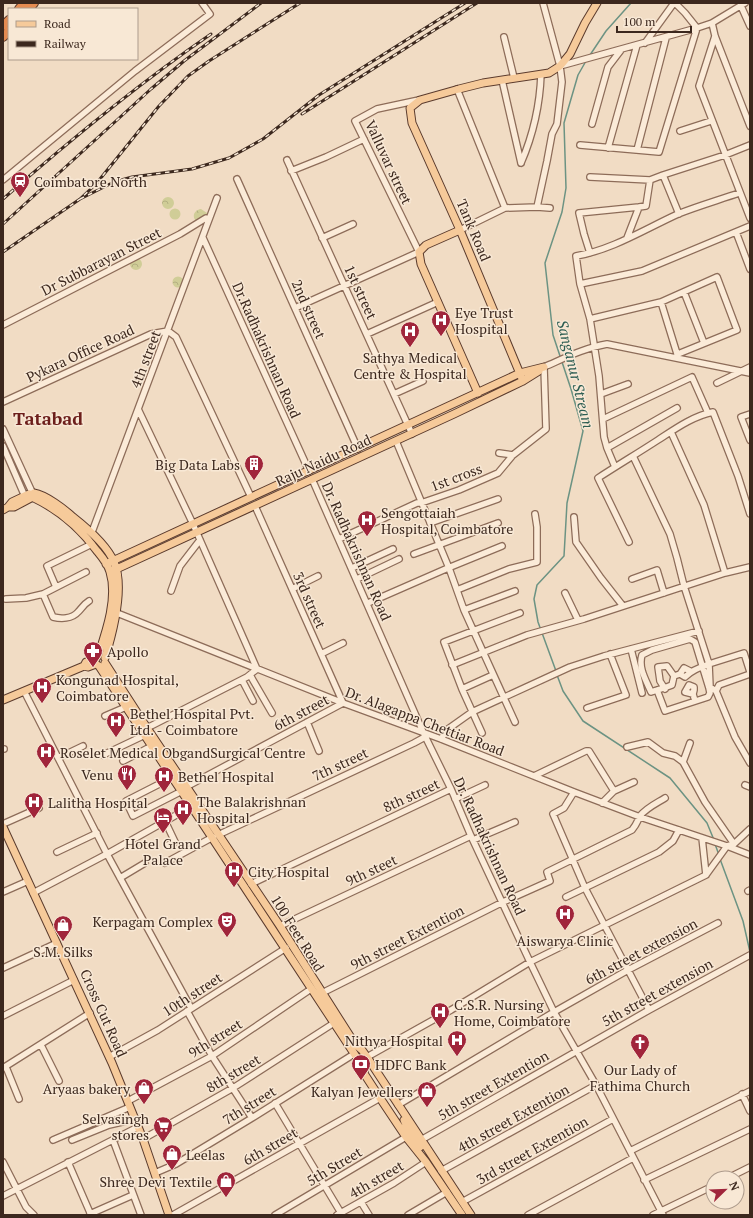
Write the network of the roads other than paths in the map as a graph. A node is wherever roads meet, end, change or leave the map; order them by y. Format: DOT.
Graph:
graph roads {
  1 [pos="202,3"];
  2 [pos="543,3"];
  3 [pos="597,3"];
  4 [pos="674,3"];
  5 [pos="743,4"];
  6 [pos="712,23"];
  7 [pos="750,26"];
  8 [pos="697,28"];
  9 [pos="715,36"];
  10 [pos="504,37"];
  11 [pos="666,38"];
  12 [pos="645,43"];
  13 [pos="638,45"];
  14 [pos="621,50"];
  15 [pos="560,66"];
  16 [pos="541,74"];
  17 [pos="514,78"];
  18 [pos="502,80"];
  19 [pos="457,89"];
  20 [pos="420,100"];
  21 [pos="711,121"];
  22 [pos="592,124"];
  23 [pos="750,126"];
  24 [pos="680,131"];
  25 [pos="364,139"];
  26 [pos="750,145"];
  27 [pos="580,146"];
  28 [pos="608,148"];
  29 [pos="637,150"];
  30 [pos="725,155"];
  31 [pos="287,160"];
  32 [pos="291,170"];
  33 [pos="663,174"];
  34 [pos="590,177"];
  35 [pos="236,179"];
  36 [pos="3,180"];
  37 [pos="650,180"];
  38 [pos="739,193"];
  39 [pos="217,198"];
  40 [pos="537,207"];
  41 [pos="639,207"];
  42 [pos="506,208"];
  43 [pos="550,208"];
  44 [pos="679,214"];
  45 [pos="750,218"];
  46 [pos="209,219"];
  47 [pos="353,224"];
  48 [pos="750,226"];
  49 [pos="460,230"];
  50 [pos="736,232"];
  51 [pos="203,238"];
  52 [pos="322,238"];
  53 [pos="627,238"];
  54 [pos="419,252"];
  55 [pos="590,253"];
  56 [pos="750,268"];
  57 [pos="580,284"];
  58 [pos="344,285"];
  59 [pos="684,292"];
  60 [pos="438,302"];
  61 [pos="661,302"];
  62 [pos="295,308"];
  63 [pos="590,319"];
  64 [pos="3,325"];
  65 [pos="168,331"];
  66 [pos="367,334"];
  67 [pos="704,343"];
  68 [pos="594,346"];
  69 [pos="678,356"];
  70 [pos="544,367"];
  71 [pos="750,367"];
  72 [pos="740,371"];
  73 [pos="520,373"];
  74 [pos="750,373"];
  75 [pos="423,381"];
  76 [pos="523,381"];
  77 [pos="718,383"];
  78 [pos="628,384"];
  79 [pos="478,393"];
  80 [pos="394,394"];
  81 [pos="601,394"];
  82 [pos="3,402"];
  83 [pos="677,408"];
  84 [pos="138,409"];
  85 [pos="708,413"];
  86 [pos="750,414"];
  87 [pos="604,419"];
  88 [pos="408,426"];
  89 [pos="3,429"];
  90 [pos="671,432"];
  91 [pos="412,434"];
  92 [pos="3,436"];
  93 [pos="750,440"];
  94 [pos="396,441"];
  95 [pos="3,446"];
  96 [pos="607,448"];
  97 [pos="358,449"];
  98 [pos="499,453"];
  99 [pos="513,455"];
  100 [pos="633,456"];
  101 [pos="18,465"];
  102 [pos="615,467"];
  103 [pos="309,471"];
  104 [pos="312,479"];
  105 [pos="30,496"];
  106 [pos="251,497"];
  107 [pos="498,499"];
  108 [pos="421,503"];
  109 [pos="255,506"];
  110 [pos="6,509"];
  111 [pos="535,514"];
  112 [pos="750,514"];
  113 [pos="574,517"];
  114 [pos="430,523"];
  115 [pos="498,523"];
  116 [pos="193,524"];
  117 [pos="92,532"];
  118 [pos="198,536"];
  119 [pos="339,539"];
  120 [pos="629,542"];
  121 [pos="92,544"];
  122 [pos="439,544"];
  123 [pos="502,546"];
  124 [pos="393,549"];
  125 [pos="414,554"];
  126 [pos="399,559"];
  127 [pos="114,560"];
  128 [pos="106,564"];
  129 [pos="750,567"];
  130 [pos="352,568"];
  131 [pos="448,568"];
  132 [pos="113,570"];
  133 [pos="86,572"];
  134 [pos="725,573"];
  135 [pos="318,576"];
  136 [pos="357,579"];
  137 [pos="632,579"];
  138 [pos="684,586"];
  139 [pos="56,587"];
  140 [pos="292,589"];
  141 [pos="457,590"];
  142 [pos="171,591"];
  143 [pos="515,591"];
  144 [pos="565,593"];
  145 [pos="664,593"];
  146 [pos="43,594"];
  147 [pos="6,599"];
  148 [pos="89,601"];
  149 [pos="368,603"];
  150 [pos="623,606"];
  151 [pos="464,610"];
  152 [pos="117,613"];
  153 [pos="520,613"];
  154 [pos="578,620"];
  155 [pos="474,631"];
  156 [pos="699,631"];
  157 [pos="343,644"];
  158 [pos="631,649"];
  159 [pos="483,652"];
  160 [pos="747,652"];
  161 [pos="321,654"];
  162 [pos="610,654"];
  163 [pos="100,661"];
  164 [pos="709,664"];
  165 [pos="452,665"];
  166 [pos="702,666"];
  167 [pos="257,669"];
  168 [pos="750,673"];
  169 [pos="250,675"];
  170 [pos="493,675"];
  171 [pos="674,676"];
  172 [pos="242,680"];
  173 [pos="462,689"];
  174 [pos="665,689"];
  175 [pos="24,690"];
  176 [pos="657,690"];
  177 [pos="716,692"];
  178 [pos="642,693"];
  179 [pos="693,694"];
  180 [pos="503,697"];
  181 [pos="3,700"];
  182 [pos="253,701"];
  183 [pos="696,701"];
  184 [pos="343,703"];
  185 [pos="126,707"];
  186 [pos="588,708"];
  187 [pos="472,712"];
  188 [pos="272,713"];
  189 [pos="105,716"];
  190 [pos="307,722"];
  191 [pos="515,722"];
  192 [pos="146,731"];
  193 [pos="482,733"];
  194 [pos="424,734"];
  195 [pos="441,739"];
  196 [pos="690,743"];
  197 [pos="83,746"];
  198 [pos="152,746"];
  199 [pos="627,747"];
  200 [pos="319,751"];
  201 [pos="103,755"];
  202 [pos="58,758"];
  203 [pos="123,761"];
  204 [pos="683,762"];
  205 [pos="750,763"];
  206 [pos="534,776"];
  207 [pos="173,777"];
  208 [pos="634,782"];
  209 [pos="485,785"];
  210 [pos="183,789"];
  211 [pos="451,789"];
  212 [pos="574,792"];
  213 [pos="614,792"];
  214 [pos="665,798"];
  215 [pos="455,799"];
  216 [pos="602,803"];
  217 [pos="194,804"];
  218 [pos="40,808"];
  219 [pos="640,817"];
  220 [pos="165,821"];
  221 [pos="515,822"];
  222 [pos="3,826"];
  223 [pos="750,829"];
  224 [pos="679,830"];
  225 [pos="97,834"];
  226 [pos="216,836"];
  227 [pos="472,838"];
  228 [pos="703,838"];
  229 [pos="734,844"];
  230 [pos="168,845"];
  231 [pos="726,847"];
  232 [pos="57,852"];
  233 [pos="107,854"];
  234 [pos="750,855"];
  235 [pos="574,860"];
  236 [pos="145,863"];
  237 [pos="165,863"];
  238 [pos="706,874"];
  239 [pos="120,878"];
  240 [pos="28,881"];
  241 [pos="251,884"];
  242 [pos="585,888"];
  243 [pos="3,892"];
  244 [pos="33,893"];
  245 [pos="566,897"];
  246 [pos="503,902"];
  247 [pos="718,923"];
  248 [pos="604,925"];
  249 [pos="280,926"];
  250 [pos="57,943"];
  251 [pos="286,948"];
  252 [pos="747,956"];
  253 [pos="530,962"];
  254 [pos="3,968"];
  255 [pos="628,970"];
  256 [pos="74,980"];
  257 [pos="312,989"];
  258 [pos="322,993"];
  259 [pos="189,1010"];
  260 [pos="649,1010"];
  261 [pos="554,1012"];
  262 [pos="90,1013"];
  263 [pos="3,1016"];
  264 [pos="334,1023"];
  265 [pos="41,1044"];
  266 [pos="577,1051"];
  267 [pos="354,1054"];
  268 [pos="212,1056"];
  269 [pos="109,1057"];
  270 [pos="364,1060"];
  271 [pos="5,1067"];
  272 [pos="59,1082"];
  273 [pos="596,1085"];
  274 [pos="233,1088"];
  275 [pos="750,1091"];
  276 [pos="742,1094"];
  277 [pos="380,1098"];
  278 [pos="19,1099"];
  279 [pos="275,1103"];
  280 [pos="129,1104"];
  281 [pos="398,1105"];
  282 [pos="750,1111"];
  283 [pos="252,1118"];
  284 [pos="135,1119"];
  285 [pos="613,1119"];
  286 [pos="138,1127"];
  287 [pos="750,1129"];
  288 [pos="408,1134"];
  289 [pos="143,1139"];
  290 [pos="53,1140"];
  291 [pos="72,1140"];
  292 [pos="113,1140"];
  293 [pos="421,1140"];
  294 [pos="299,1143"];
  295 [pos="630,1151"];
  296 [pos="633,1158"];
  297 [pos="3,1162"];
  298 [pos="68,1162"];
  299 [pos="426,1162"];
  300 [pos="441,1171"];
  301 [pos="155,1173"];
  302 [pos="644,1180"];
  303 [pos="324,1186"];
  304 [pos="17,1189"];
  305 [pos="705,1190"];
  306 [pos="447,1192"];
  307 [pos="133,1195"];
  308 [pos="3,1196"];
  309 [pos="362,1202"];
  310 [pos="462,1202"];
  311 [pos="662,1213"];
  312 [pos="339,1214"];
  313 [pos="34,1215"];
  314 [pos="90,1215"];
  315 [pos="141,1215"];
  316 [pos="169,1215"];
  317 [pos="173,1215"];
  318 [pos="275,1215"];
  319 [pos="369,1215"];
  320 [pos="408,1215"];
  321 [pos="462,1215"];
  322 [pos="466,1215"];
  323 [pos="471,1215"];
  324 [pos="528,1215"];
  325 [pos="653,1215"];
  1 -- 36 [label="street"];
  2 -- 15 [label="street"];
  3 -- 15 [label="main road"];
  4 -- 8 [label="street"];
  4 -- 12 [label="street"];
  5 -- 6 [label="street"];
  5 -- 7 [label="street"];
  6 -- 8 [label="street"];
  6 -- 9 [label="street"];
  8 -- 11 [label="street"];
  8 -- 29 [label="street"];
  9 -- 21 [label="street"];
  9 -- 23 [label="street"];
  10 -- 17 [label="street"];
  11 -- 12 [label="street"];
  11 -- 29 [label="street"];
  12 -- 13 [label="street"];
  13 -- 14 [label="street"];
  13 -- 28 [label="street"];
  14 -- 15 [label="street"];
  14 -- 22 [label="street"];
  15 -- 16 [label="main road"];
  15 -- 40 [label="street"];
  16 -- 17 [label="main road"];
  16 -- 18 [label="street"];
  17 -- 18 [label="main road"];
  18 -- 19 [label="main road"];
  19 -- 20 [label="main road"];
  19 -- 42 [label="street"];
  20 -- 25 [label="street, Valluvar street"];
  20 -- 49 [label="main road, Tank Road"];
  21 -- 24 [label="street"];
  21 -- 30 [label="street"];
  25 -- 32 [label="street"];
  25 -- 54 [label="street, Valluvar street"];
  26 -- 30 [label="street"];
  27 -- 28 [label="street"];
  28 -- 29 [label="street"];
  30 -- 33 [label="street"];
  30 -- 38 [label="street"];
  31 -- 32 [label="street, 1st street"];
  32 -- 52 [label="street, 1st street"];
  33 -- 37 [label="street"];
  33 -- 44 [label="street"];
  34 -- 37 [label="street"];
  35 -- 62 [label="street, 2nd street"];
  37 -- 41 [label="street"];
  38 -- 44 [label="street"];
  38 -- 45 [label="street"];
  39 -- 46 [label="street, 4th street"];
  40 -- 42 [label="street"];
  40 -- 43 [label="street"];
  41 -- 53 [label="street"];
  41 -- 55 [label="street"];
  42 -- 49 [label="street"];
  44 -- 53 [label="street"];
  46 -- 51 [label="street, 4th street"];
  46 -- 64 [label="street, Dr Subbarayan Street"];
  47 -- 52 [label="street"];
  48 -- 50 [label="street"];
  49 -- 54 [label="main road"];
  49 -- 73 [label="main road, Tank Road"];
  50 -- 56 [label="street"];
  50 -- 57 [label="street"];
  51 -- 65 [label="street, 4th street"];
  51 -- 103 [label="street, Dr.Radhakrishnan Road"];
  52 -- 58 [label="street, 1st street"];
  53 -- 55 [label="street"];
  54 -- 58 [label="street"];
  54 -- 60 [label="main road"];
  55 -- 57 [label="street"];
  57 -- 63 [label="street"];
  58 -- 62 [label="street"];
  58 -- 66 [label="street, 1st street"];
  59 -- 61 [label="street"];
  59 -- 67 [label="street"];
  59 -- 67 [label="street"];
  60 -- 66 [label="street"];
  60 -- 79 [label="main road"];
  61 -- 63 [label="street"];
  61 -- 69 [label="street"];
  62 -- 97 [label="street, 2nd street"];
  63 -- 68 [label="street"];
  65 -- 82 [label="street, Pykara Office Road"];
  65 -- 84 [label="street, 4th street"];
  65 -- 106 [label="street"];
  66 -- 80 [label="street, 1st street"];
  67 -- 69 [label="street"];
  68 -- 69 [label="street"];
  68 -- 70 [label="street"];
  68 -- 81 [label="street"];
  69 -- 72 [label="street"];
  70 -- 73 [label="main road, Raju Naidu Road"];
  70 -- 76 [label="main road, Raju Naidu Road"];
  70 -- 99 [label="street"];
  71 -- 72 [label="street"];
  72 -- 74 [label="street"];
  72 -- 77 [label="street"];
  73 -- 76 [label="main road, Tank Road"];
  73 -- 79 [label="main road, Raju Naidu Road"];
  75 -- 80 [label="street"];
  76 -- 91 [label="main road, Raju Naidu Road"];
  78 -- 81 [label="street"];
  79 -- 88 [label="main road, Raju Naidu Road"];
  80 -- 88 [label="street, 1st street"];
  81 -- 87 [label="street"];
  83 -- 96 [label="street"];
  84 -- 116 [label="street, 4th street"];
  84 -- 117 [label="street"];
  85 -- 87 [label="street"];
  85 -- 90 [label="street"];
  85 -- 112 [label="street"];
  86 -- 93 [label="street"];
  87 -- 96 [label="street"];
  88 -- 91 [label="street, 1st street"];
  88 -- 97 [label="main road, Raju Naidu Road"];
  89 -- 101 [label="street"];
  90 -- 100 [label="street"];
  90 -- 134 [label="street"];
  91 -- 94 [label="main road, Raju Naidu Road"];
  92 -- 101 [label="street"];
  94 -- 104 [label="main road, Raju Naidu Road"];
  94 -- 108 [label="street"];
  95 -- 105 [label="street"];
  96 -- 102 [label="street"];
  97 -- 103 [label="main road, Raju Naidu Road"];
  98 -- 99 [label="street"];
  99 -- 108 [label="street, 1st cross"];
  100 -- 102 [label="street"];
  100 -- 138 [label="street"];
  101 -- 105 [label="street"];
  102 -- 120 [label="street"];
  103 -- 106 [label="main road, Raju Naidu Road"];
  104 -- 109 [label="main road, Raju Naidu Road"];
  104 -- 119 [label="street, Dr. Radhakrishnan Road"];
  105 -- 110 [label="main road"];
  105 -- 117 [label="main road"];
  105 -- 121 [label="main road"];
  106 -- 116 [label="main road, Raju Naidu Road"];
  107 -- 114 [label="street"];
  108 -- 114 [label="street"];
  108 -- 119 [label="street, 1st cross"];
  109 -- 118 [label="main road, Raju Naidu Road"];
  109 -- 140 [label="street, 3rd street"];
  111 -- 141 [label="street"];
  113 -- 150 [label="street"];
  114 -- 122 [label="street"];
  115 -- 122 [label="street"];
  116 -- 118 [label="street, 4th street"];
  116 -- 127 [label="main road, Raju Naidu Road"];
  117 -- 127 [label="main road"];
  118 -- 132 [label="main road, Raju Naidu Road"];
  118 -- 142 [label="street"];
  118 -- 167 [label="street"];
  119 -- 130 [label="street, Dr. Radhakrishnan Road"];
  121 -- 128 [label="main road"];
  121 -- 139 [label="street"];
  122 -- 125 [label="street"];
  122 -- 131 [label="street"];
  123 -- 131 [label="street"];
  124 -- 130 [label="street"];
  126 -- 136 [label="street"];
  127 -- 128 [label="main road, Raju Naidu Road"];
  127 -- 132 [label="main road"];
  128 -- 132 [label="main road"];
  129 -- 134 [label="street"];
  130 -- 136 [label="street, Dr. Radhakrishnan Road"];
  131 -- 141 [label="street"];
  131 -- 149 [label="street"];
  132 -- 152 [label="main road"];
  132 -- 163 [label="main road"];
  133 -- 139 [label="street"];
  134 -- 138 [label="street"];
  135 -- 140 [label="street"];
  136 -- 149 [label="street, Dr. Radhakrishnan Road"];
  137 -- 145 [label="street"];
  138 -- 145 [label="street"];
  138 -- 156 [label="street"];
  139 -- 146 [label="street"];
  140 -- 161 [label="street, 3rd street"];
  141 -- 151 [label="street"];
  143 -- 151 [label="street"];
  144 -- 154 [label="street"];
  145 -- 150 [label="street"];
  146 -- 147 [label="street"];
  146 -- 148 [label="street"];
  149 -- 194 [label="street, Dr. Radhakrishnan Road"];
  150 -- 154 [label="street"];
  151 -- 155 [label="street"];
  152 -- 163 [label="main road"];
  152 -- 167 [label="street, Dr. Alagappa Chettiar Road"];
  153 -- 155 [label="street"];
  154 -- 159 [label="street"];
  155 -- 159 [label="street"];
  155 -- 165 [label="street"];
  156 -- 158 [label="street"];
  156 -- 164 [label="street"];
  157 -- 161 [label="street"];
  158 -- 162 [label="street"];
  158 -- 178 [label="street"];
  159 -- 165 [label="street"];
  159 -- 170 [label="street"];
  160 -- 164 [label="street"];
  160 -- 168 [label="street"];
  161 -- 184 [label="street, 3rd street"];
  162 -- 180 [label="street"];
  162 -- 186 [label="street"];
  163 -- 175 [label="main road"];
  163 -- 185 [label="main road, 100 Feet Road"];
  163 -- 192 [label="main road, 100 Feet Road"];
  164 -- 166 [label="street"];
  164 -- 177 [label="street"];
  165 -- 173 [label="street"];
  166 -- 171 [label="street"];
  166 -- 176 [label="street"];
  166 -- 183 [label="street"];
  167 -- 169 [label="street"];
  167 -- 184 [label="street, Dr. Alagappa Chettiar Road"];
  168 -- 177 [label="street"];
  169 -- 172 [label="street"];
  169 -- 188 [label="street"];
  170 -- 173 [label="street"];
  170 -- 180 [label="street"];
  171 -- 174 [label="street"];
  171 -- 174 [label="street"];
  172 -- 182 [label="street"];
  172 -- 192 [label="street"];
  173 -- 187 [label="street"];
  174 -- 176 [label="street"];
  175 -- 181 [label="main road"];
  175 -- 202 [label="street"];
  176 -- 183 [label="street"];
  177 -- 205 [label="street"];
  179 -- 183 [label="street"];
  180 -- 187 [label="street"];
  180 -- 191 [label="street"];
  184 -- 190 [label="street, 6th street"];
  184 -- 194 [label="street, Dr. Alagappa Chettiar Road"];
  185 -- 189 [label="street"];
  185 -- 192 [label="main road, 100 Feet Road"];
  187 -- 193 [label="street"];
  187 -- 195 [label="street"];
  190 -- 200 [label="street"];
  190 -- 210 [label="street, 6th street"];
  192 -- 198 [label="main road, 100 Feet Road"];
  192 -- 201 [label="street"];
  192 -- 210 [label="main road, 100 Feet Road"];
  194 -- 195 [label="street, Dr. Alagappa Chettiar Road"];
  194 -- 211 [label="street, Dr. Radhakrishnan Road"];
  194 -- 226 [label="street, 7th street"];
  195 -- 206 [label="street, Dr. Alagappa Chettiar Road"];
  196 -- 204 [label="street"];
  197 -- 202 [label="street"];
  198 -- 203 [label="street"];
  198 -- 207 [label="main road, 100 Feet Road"];
  199 -- 204 [label="street"];
  202 -- 225 [label="street"];
  204 -- 229 [label="street"];
  206 -- 212 [label="street, Dr. Alagappa Chettiar Road"];
  206 -- 213 [label="street"];
  207 -- 210 [label="main road, 100 Feet Road"];
  207 -- 210 [label="street, 6th street"];
  208 -- 213 [label="street"];
  209 -- 215 [label="street"];
  210 -- 217 [label="main road, 100 Feet Road"];
  211 -- 215 [label="street, Dr. Radhakrishnan Road"];
  211 -- 241 [label="street, 8th street"];
  212 -- 216 [label="street, Dr. Alagappa Chettiar Road"];
  212 -- 235 [label="street"];
  213 -- 216 [label="street"];
  214 -- 219 [label="street"];
  215 -- 227 [label="street, Dr. Radhakrishnan Road"];
  216 -- 219 [label="street, Dr. Alagappa Chettiar Road"];
  217 -- 220 [label="street"];
  217 -- 226 [label="main road, 100 Feet Road"];
  218 -- 222 [label="street"];
  219 -- 224 [label="street, Dr. Alagappa Chettiar Road"];
  219 -- 235 [label="street"];
  220 -- 230 [label="street"];
  220 -- 233 [label="street"];
  221 -- 227 [label="street, 9th steet"];
  222 -- 240 [label="main road, Cross Cut Road"];
  223 -- 229 [label="street"];
  224 -- 228 [label="street, Dr. Alagappa Chettiar Road"];
  224 -- 242 [label="street"];
  225 -- 232 [label="street"];
  225 -- 233 [label="street"];
  226 -- 237 [label="street, 7th street"];
  226 -- 241 [label="main road, 100 Feet Road"];
  226 -- 251 [label="main road, 100 Feet Road"];
  227 -- 246 [label="street, Dr. Radhakrishnan Road"];
  227 -- 249 [label="street, 9th steet"];
  228 -- 231 [label="street, Dr. Alagappa Chettiar Road"];
  228 -- 238 [label="street"];
  229 -- 231 [label="street"];
  231 -- 234 [label="street, Dr. Alagappa Chettiar Road"];
  231 -- 238 [label="street"];
  233 -- 239 [label="street"];
  233 -- 244 [label="street"];
  235 -- 242 [label="street"];
  235 -- 246 [label="street, 9th street Extention"];
  236 -- 239 [label="street"];
  238 -- 248 [label="street"];
  239 -- 259 [label="street"];
  240 -- 243 [label="street"];
  240 -- 244 [label="main road, Cross Cut Road"];
  241 -- 249 [label="main road, 100 Feet Road"];
  242 -- 245 [label="street"];
  242 -- 248 [label="street"];
  244 -- 250 [label="main road, Cross Cut Road"];
  246 -- 253 [label="street, Dr. Radhakrishnan Road"];
  246 -- 258 [label="street, 9th street Extention"];
  247 -- 255 [label="street, 6th street extension"];
  248 -- 253 [label="street"];
  248 -- 255 [label="street"];
  249 -- 258 [label="main road, 100 Feet Road"];
  250 -- 254 [label="street"];
  250 -- 256 [label="main road, Cross Cut Road"];
  251 -- 257 [label="main road, 100 Feet Road"];
  251 -- 259 [label="street, 10th street"];
  252 -- 260 [label="street, 5th street extension"];
  253 -- 261 [label="street, Dr. Radhakrishnan Road"];
  253 -- 270 [label="street"];
  255 -- 260 [label="street"];
  255 -- 261 [label="street, 6th street extension"];
  256 -- 262 [label="main road, Cross Cut Road"];
  256 -- 263 [label="street"];
  257 -- 264 [label="main road, 100 Feet Road"];
  257 -- 268 [label="street, 9th street"];
  258 -- 270 [label="main road, 100 Feet Road"];
  259 -- 268 [label="street"];
  259 -- 269 [label="street, 10th street"];
  260 -- 266 [label="street, 5th street extension"];
  261 -- 266 [label="street, Dr. Radhakrishnan Road"];
  261 -- 281 [label="street, 6th street extension"];
  262 -- 265 [label="street"];
  262 -- 269 [label="main road, Cross Cut Road"];
  264 -- 267 [label="main road, 100 Feet Road"];
  264 -- 274 [label="street, 8th street"];
  265 -- 271 [label="street"];
  265 -- 272 [label="street"];
  266 -- 273 [label="street, Dr. Radhakrishnan Road"];
  266 -- 293 [label="street, 5th street Extention"];
  267 -- 270 [label="main road, 100 Feet Road"];
  267 -- 279 [label="street, 7th street"];
  268 -- 274 [label="street"];
  268 -- 280 [label="street, 9th street"];
  269 -- 280 [label="main road, Cross Cut Road"];
  270 -- 277 [label="main road, 100 Feet Road"];
  270 -- 281 [label="main road, 100 Feet Road"];
  270 -- 288 [label="main road"];
  270 -- 288 [label="main road"];
  271 -- 278 [label="street"];
  273 -- 285 [label="street, Dr. Radhakrishnan Road"];
  273 -- 300 [label="street, 4th street Extention"];
  274 -- 283 [label="street"];
  274 -- 289 [label="street, 8th street"];
  275 -- 276 [label="street"];
  276 -- 282 [label="street"];
  276 -- 295 [label="street"];
  277 -- 288 [label="main road, 100 Feet Road"];
  277 -- 294 [label="street, 6th street"];
  279 -- 283 [label="street, 7th street"];
  279 -- 294 [label="street"];
  280 -- 284 [label="main road, Cross Cut Road"];
  280 -- 290 [label="street, 9th street"];
  281 -- 293 [label="main road, 100 Feet Road"];
  283 -- 301 [label="street, 7th street"];
  284 -- 286 [label="main road, Cross Cut Road"];
  284 -- 291 [label="street"];
  285 -- 295 [label="street, Dr. Radhakrishnan Road"];
  285 -- 310 [label="street, 3rd street Extention"];
  286 -- 289 [label="main road, Cross Cut Road"];
  286 -- 292 [label="street"];
  287 -- 302 [label="street"];
  288 -- 299 [label="main road, 100 Feet Road"];
  288 -- 303 [label="street, 5th Street"];
  288 -- 322 [label="main road"];
  289 -- 301 [label="main road, Cross Cut Road"];
  292 -- 298 [label="street"];
  292 -- 307 [label="street"];
  293 -- 300 [label="main road, 100 Feet Road"];
  294 -- 303 [label="street"];
  294 -- 317 [label="street, 6th street"];
  295 -- 296 [label="street, Dr. Radhakrishnan Road"];
  296 -- 302 [label="street, Dr. Radhakrishnan Road"];
  296 -- 324 [label="street"];
  297 -- 304 [label="street"];
  298 -- 304 [label="street"];
  298 -- 314 [label="street"];
  299 -- 306 [label="main road, 100 Feet Road"];
  299 -- 309 [label="street, 4th street"];
  300 -- 310 [label="main road, 100 Feet Road"];
  301 -- 316 [label="main road, Cross Cut Road"];
  302 -- 311 [label="street, Dr. Radhakrishnan Road"];
  303 -- 312 [label="street"];
  303 -- 318 [label="street, 5th Street"];
  304 -- 308 [label="street"];
  304 -- 313 [label="street"];
  305 -- 311 [label="street"];
  306 -- 320 [label="street"];
  306 -- 321 [label="main road, 100 Feet Road"];
  307 -- 314 [label="street"];
  307 -- 315 [label="street"];
  309 -- 312 [label="street, 4th street"];
  309 -- 319 [label="street"];
  310 -- 323 [label="main road, 100 Feet Road"];
  311 -- 325 [label="street"];
}
